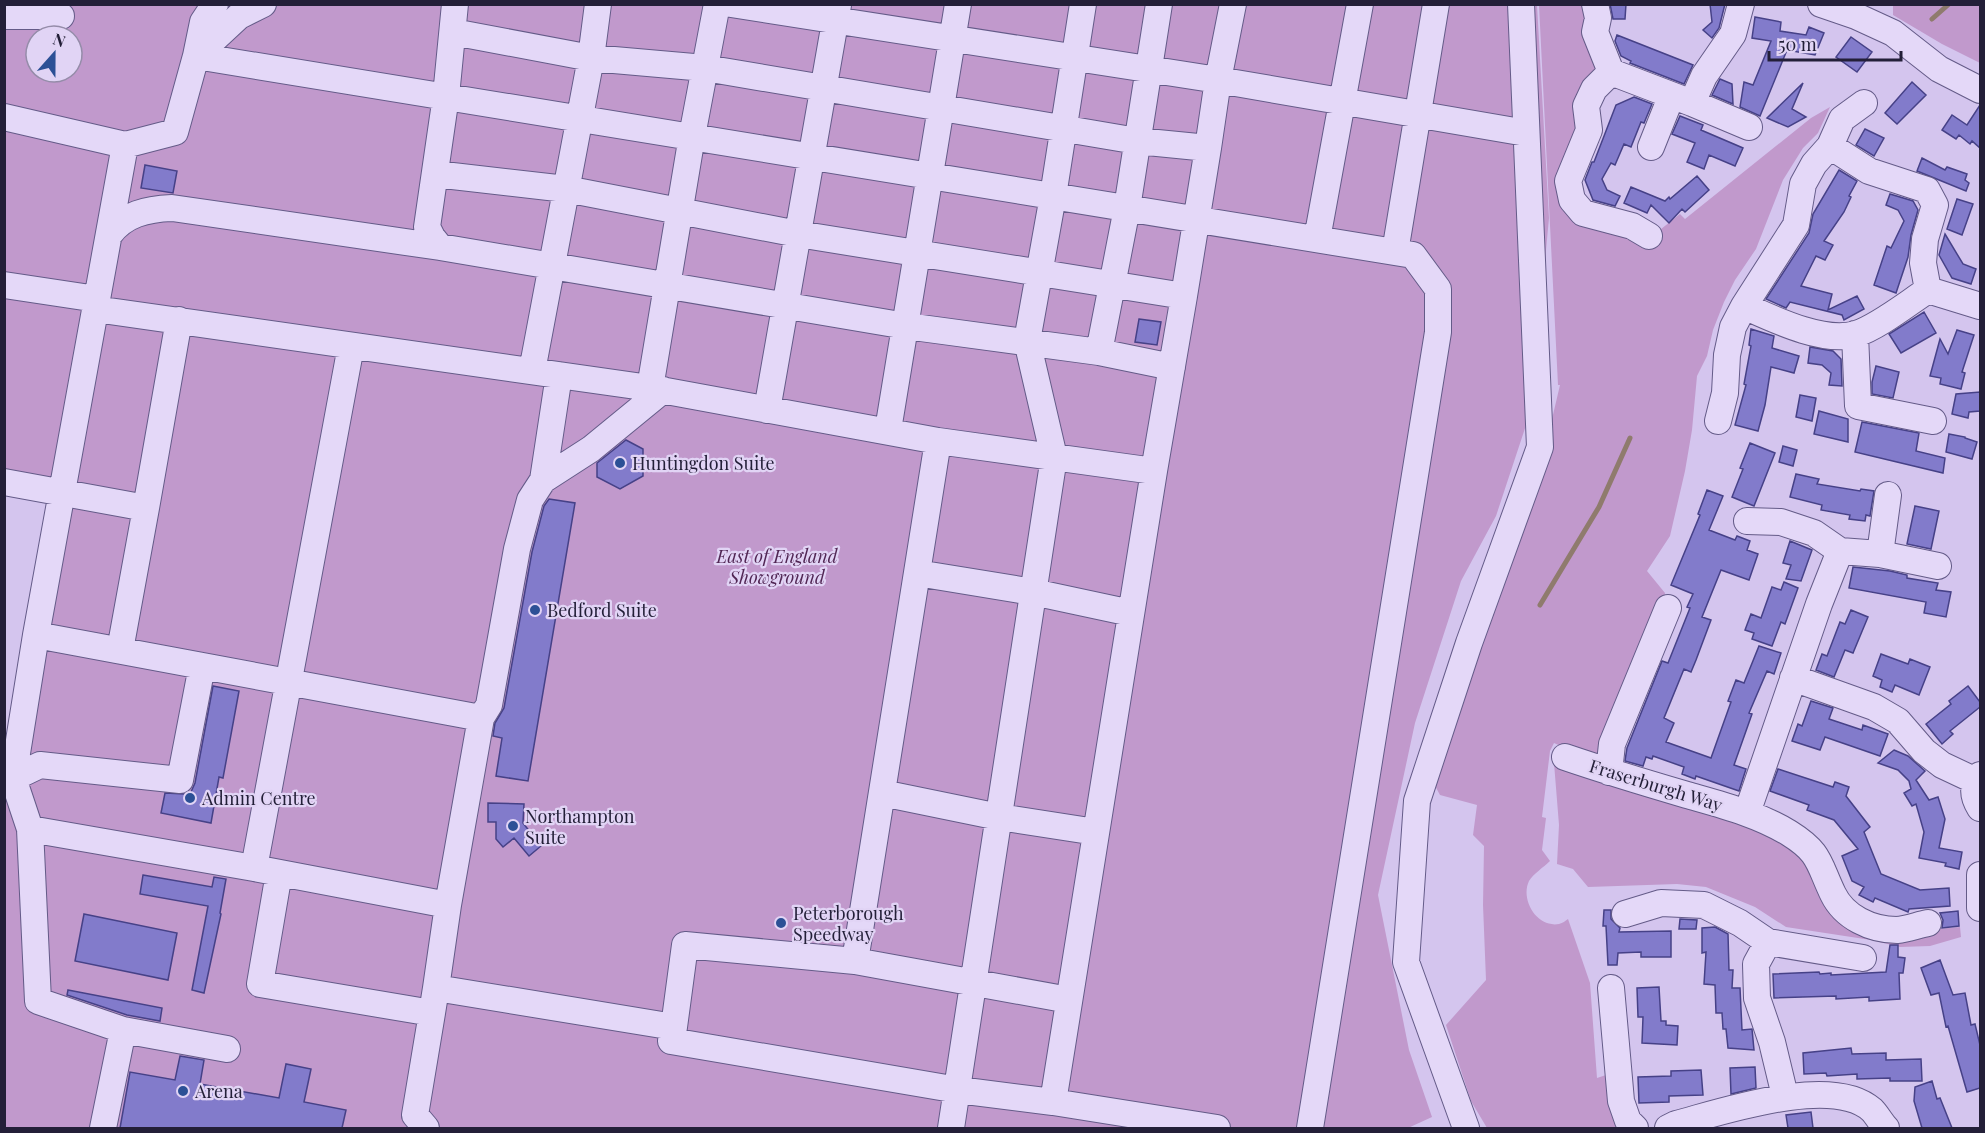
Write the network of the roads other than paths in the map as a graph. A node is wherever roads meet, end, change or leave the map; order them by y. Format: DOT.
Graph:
graph roads {
  1 [pos="215,4"];
  2 [pos="263,4"];
  3 [pos="455,4"];
  4 [pos="598,4"];
  5 [pos="717,4"];
  6 [pos="731,4"];
  7 [pos="958,4"];
  8 [pos="1083,4"];
  9 [pos="1160,4"];
  10 [pos="1233,4"];
  11 [pos="1360,4"];
  12 [pos="1436,4"];
  13 [pos="1521,4"];
  14 [pos="1595,4"];
  15 [pos="1741,4"];
  16 [pos="1821,4"];
  17 [pos="837,13"];
  18 [pos="4,16"];
  19 [pos="61,16"];
  20 [pos="453,32"];
  21 [pos="953,39"];
  22 [pos="196,56"];
  23 [pos="591,58"];
  24 [pos="1075,58"];
  25 [pos="705,68"];
  26 [pos="1148,69"];
  27 [pos="1611,72"];
  28 [pos="1218,80"];
  29 [pos="824,89"];
  30 [pos="1980,90"];
  31 [pos="446,96"];
  32 [pos="1342,102"];
  33 [pos="1864,103"];
  34 [pos="1693,104"];
  35 [pos="942,109"];
  36 [pos="1417,114"];
  37 [pos="4,117"];
  38 [pos="579,118"];
  39 [pos="1749,128"];
  40 [pos="1064,129"];
  41 [pos="1526,133"];
  42 [pos="692,136"];
  43 [pos="1137,141"];
  44 [pos="125,145"];
  45 [pos="1651,147"];
  46 [pos="1208,148"];
  47 [pos="1822,155"];
  48 [pos="812,156"];
  49 [pos="435,174"];
  50 [pos="931,176"];
  51 [pos="566,189"];
  52 [pos="1053,196"];
  53 [pos="1127,208"];
  54 [pos="680,210"];
  55 [pos="1197,219"];
  56 [pos="798,234"];
  57 [pos="109,235"];
  58 [pos="1649,236"];
  59 [pos="425,239"];
  60 [pos="1317,239"];
  61 [pos="1395,252"];
  62 [pos="918,254"];
  63 [pos="552,266"];
  64 [pos="1040,273"];
  65 [pos="1112,284"];
  66 [pos="4,285"];
  67 [pos="667,285"];
  68 [pos="1928,290"];
  69 [pos="1184,296"];
  70 [pos="96,304"];
  71 [pos="785,305"];
  72 [pos="1980,306"];
  73 [pos="1738,317"];
  74 [pos="180,320"];
  75 [pos="906,326"];
  76 [pos="1855,334"];
  77 [pos="1027,341"];
  78 [pos="351,346"];
  79 [pos="1099,352"];
  80 [pos="1172,367"];
  81 [pos="532,371"];
  82 [pos="559,375"];
  83 [pos="656,389"];
  84 [pos="767,410"];
  85 [pos="1718,421"];
  86 [pos="1933,421"];
  87 [pos="888,430"];
  88 [pos="938,441"];
  89 [pos="1054,457"];
  90 [pos="1154,471"];
  91 [pos="543,480"];
  92 [pos="4,482"];
  93 [pos="62,492"];
  94 [pos="1888,495"];
  95 [pos="146,508"];
  96 [pos="1747,521"];
  97 [pos="1840,551"];
  98 [pos="1880,554"];
  99 [pos="1938,566"];
  100 [pos="916,573"];
  101 [pos="1033,592"];
  102 [pos="1668,608"];
  103 [pos="1131,613"];
  104 [pos="36,635"];
  105 [pos="120,650"];
  106 [pos="202,666"];
  107 [pos="1793,678"];
  108 [pos="289,681"];
  109 [pos="481,718"];
  110 [pos="1565,757"];
  111 [pos="1609,772"];
  112 [pos="9,777"];
  113 [pos="1978,778"];
  114 [pos="882,793"];
  115 [pos="1980,808"];
  116 [pos="1747,813"];
  117 [pos="999,817"];
  118 [pos="30,830"];
  119 [pos="1096,832"];
  120 [pos="254,868"];
  121 [pos="279,873"];
  122 [pos="1980,874"];
  123 [pos="448,905"];
  124 [pos="1980,908"];
  125 [pos="1625,914"];
  126 [pos="1928,923"];
  127 [pos="1768,942"];
  128 [pos="1863,958"];
  129 [pos="855,961"];
  130 [pos="974,983"];
  131 [pos="1611,988"];
  132 [pos="1069,1000"];
  133 [pos="434,1001"];
  134 [pos="674,1026"];
  135 [pos="123,1030"];
  136 [pos="227,1049"];
  137 [pos="958,1089"];
  138 [pos="1785,1096"];
  139 [pos="1053,1102"];
  140 [pos="103,1128"];
  141 [pos="426,1128"];
  142 [pos="951,1128"];
  143 [pos="1217,1128"];
  144 [pos="1310,1128"];
  145 [pos="1466,1128"];
  146 [pos="1635,1128"];
  147 [pos="1668,1128"];
  148 [pos="1886,1128"];
  1 -- 22 [label="street"];
  2 -- 22 [label="street"];
  3 -- 20 [label="street"];
  4 -- 23 [label="street"];
  5 -- 25 [label="street"];
  6 -- 17 [label="street"];
  7 -- 21 [label="street"];
  8 -- 24 [label="street"];
  9 -- 26 [label="street"];
  10 -- 28 [label="street"];
  11 -- 32 [label="street"];
  12 -- 36 [label="street"];
  13 -- 41 [label="street"];
  14 -- 27 [label="street"];
  15 -- 34 [label="street"];
  16 -- 30 [label="street"];
  17 -- 21 [label="street"];
  17 -- 29 [label="street"];
  18 -- 19 [label="street"];
  20 -- 23 [label="street"];
  20 -- 31 [label="street"];
  21 -- 24 [label="street"];
  21 -- 35 [label="street"];
  22 -- 31 [label="street"];
  22 -- 44 [label="street"];
  23 -- 25 [label="street"];
  23 -- 38 [label="street"];
  24 -- 26 [label="street"];
  24 -- 40 [label="street"];
  25 -- 29 [label="street"];
  25 -- 42 [label="street"];
  26 -- 28 [label="street"];
  26 -- 43 [label="street"];
  27 -- 34 [label="street"];
  27 -- 58 [label="street"];
  28 -- 32 [label="street"];
  28 -- 46 [label="street"];
  29 -- 35 [label="street"];
  29 -- 48 [label="street"];
  31 -- 38 [label="street"];
  31 -- 49 [label="street"];
  32 -- 36 [label="street"];
  32 -- 60 [label="street"];
  33 -- 47 [label="street"];
  34 -- 39 [label="street"];
  34 -- 45 [label="street"];
  35 -- 40 [label="street"];
  35 -- 50 [label="street"];
  36 -- 41 [label="street"];
  36 -- 61 [label="street"];
  37 -- 44 [label="street"];
  38 -- 42 [label="street"];
  38 -- 51 [label="street"];
  40 -- 43 [label="street"];
  40 -- 52 [label="street"];
  41 -- 145 [label="street"];
  42 -- 48 [label="street"];
  42 -- 54 [label="street"];
  43 -- 46 [label="street"];
  43 -- 53 [label="street"];
  44 -- 57 [label="street"];
  46 -- 55 [label="street"];
  47 -- 68 [label="street"];
  47 -- 73 [label="street"];
  48 -- 50 [label="street"];
  48 -- 56 [label="street"];
  49 -- 51 [label="street"];
  49 -- 59 [label="street"];
  50 -- 52 [label="street"];
  50 -- 62 [label="street"];
  51 -- 54 [label="street"];
  51 -- 63 [label="street"];
  52 -- 53 [label="street"];
  52 -- 64 [label="street"];
  53 -- 55 [label="street"];
  53 -- 65 [label="street"];
  54 -- 56 [label="street"];
  54 -- 67 [label="street"];
  55 -- 60 [label="street"];
  55 -- 69 [label="street"];
  56 -- 62 [label="street"];
  56 -- 71 [label="street"];
  57 -- 59 [label="street"];
  57 -- 70 [label="street"];
  59 -- 63 [label="street"];
  60 -- 61 [label="street"];
  61 -- 144 [label="street"];
  62 -- 64 [label="street"];
  62 -- 75 [label="street"];
  63 -- 67 [label="street"];
  63 -- 81 [label="street"];
  64 -- 65 [label="street"];
  64 -- 77 [label="street"];
  65 -- 69 [label="street"];
  65 -- 79 [label="street"];
  66 -- 70 [label="street"];
  67 -- 71 [label="street"];
  67 -- 83 [label="street"];
  68 -- 72 [label="street"];
  68 -- 76 [label="street"];
  69 -- 80 [label="street"];
  70 -- 74 [label="street"];
  70 -- 93 [label="street"];
  71 -- 75 [label="street"];
  71 -- 84 [label="street"];
  73 -- 76 [label="street"];
  73 -- 85 [label="street"];
  74 -- 78 [label="street"];
  74 -- 95 [label="street"];
  75 -- 77 [label="street"];
  75 -- 87 [label="street"];
  76 -- 86 [label="street"];
  77 -- 79 [label="street"];
  77 -- 89 [label="street"];
  78 -- 81 [label="street"];
  78 -- 108 [label="street"];
  79 -- 80 [label="street"];
  80 -- 90 [label="street"];
  81 -- 82 [label="street"];
  82 -- 83 [label="street"];
  82 -- 91 [label="street"];
  83 -- 84 [label="street"];
  83 -- 91 [label="street"];
  84 -- 87 [label="street"];
  87 -- 88 [label="street"];
  88 -- 89 [label="street"];
  88 -- 100 [label="street"];
  89 -- 90 [label="street"];
  89 -- 101 [label="street"];
  90 -- 103 [label="street"];
  91 -- 109 [label="street"];
  92 -- 93 [label="street"];
  93 -- 95 [label="street"];
  93 -- 104 [label="street"];
  94 -- 98 [label="street"];
  95 -- 105 [label="street"];
  96 -- 97 [label="street"];
  97 -- 98 [label="street"];
  97 -- 107 [label="street, Fraserburgh Way"];
  98 -- 99 [label="street"];
  100 -- 101 [label="street"];
  100 -- 114 [label="street"];
  101 -- 103 [label="street"];
  101 -- 117 [label="street"];
  102 -- 111 [label="street"];
  103 -- 119 [label="street"];
  104 -- 105 [label="street"];
  104 -- 112 [label="street"];
  105 -- 106 [label="street"];
  106 -- 108 [label="street"];
  106 -- 112 [label="street"];
  107 -- 113 [label="street"];
  107 -- 116 [label="street, Fraserburgh Way"];
  108 -- 109 [label="street"];
  108 -- 120 [label="street"];
  109 -- 123 [label="street"];
  110 -- 111 [label="street, Fraserburgh Way"];
  111 -- 116 [label="street, Fraserburgh Way"];
  112 -- 118 [label="street"];
  113 -- 115 [label="street"];
  114 -- 117 [label="street"];
  114 -- 129 [label="street"];
  116 -- 126 [label="street, Fraserburgh Way"];
  117 -- 119 [label="street"];
  117 -- 130 [label="street"];
  118 -- 120 [label="street"];
  118 -- 135 [label="street"];
  119 -- 132 [label="street"];
  120 -- 121 [label="street"];
  121 -- 123 [label="street"];
  121 -- 133 [label="street"];
  122 -- 124 [label="street"];
  123 -- 133 [label="street"];
  125 -- 127 [label="street"];
  127 -- 128 [label="street"];
  127 -- 138 [label="street"];
  129 -- 130 [label="street"];
  129 -- 134 [label="street"];
  130 -- 132 [label="street"];
  130 -- 137 [label="street"];
  131 -- 146 [label="street"];
  132 -- 139 [label="street"];
  133 -- 134 [label="street"];
  133 -- 141 [label="street"];
  134 -- 137 [label="street"];
  135 -- 136 [label="street"];
  135 -- 140 [label="street"];
  137 -- 139 [label="street"];
  137 -- 142 [label="street"];
  138 -- 147 [label="street"];
  138 -- 148 [label="street"];
  139 -- 143 [label="street"];
}
